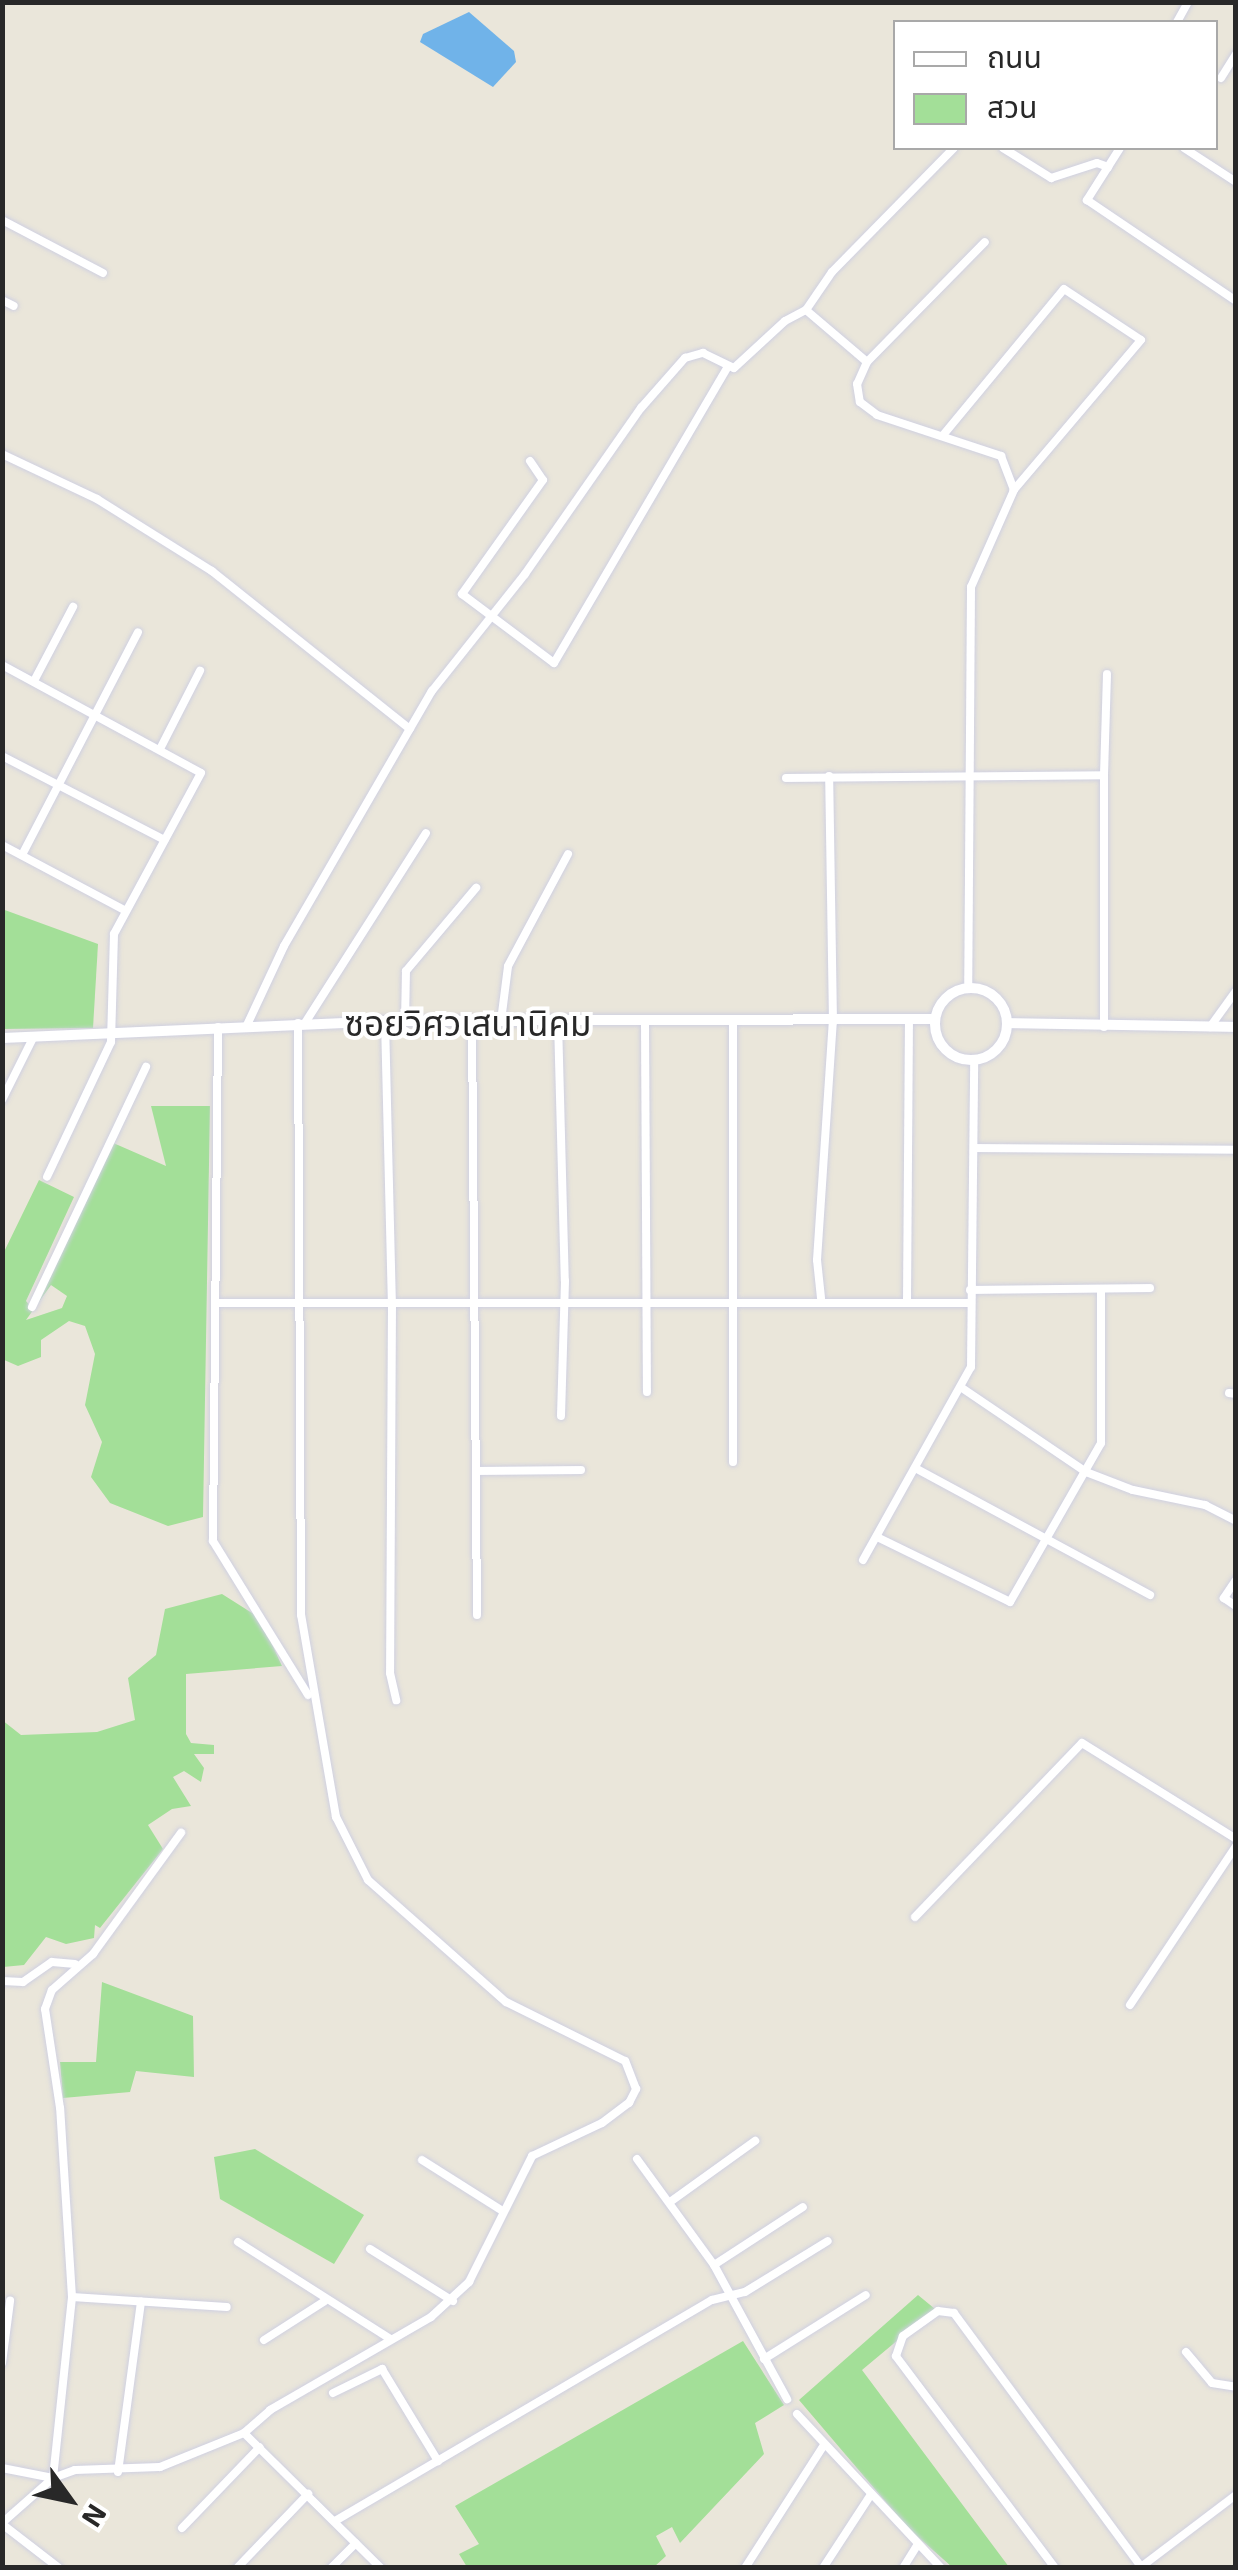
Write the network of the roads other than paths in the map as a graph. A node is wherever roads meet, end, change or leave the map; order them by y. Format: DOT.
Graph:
graph roads {
  1 [pos="1236,54"];
  2 [pos="1221,78"];
  3 [pos="952,150"];
  4 [pos="1006,150"];
  5 [pos="1119,150"];
  6 [pos="1187,150"];
  7 [pos="1108,167"];
  8 [pos="1236,182"];
  9 [pos="2,220"];
  10 [pos="985,242"];
  11 [pos="103,273"];
  12 [pos="2,300"];
  13 [pos="1236,301"];
  14 [pos="14,306"];
  15 [pos="806,310"];
  16 [pos="868,362"];
  17 [pos="727,368"];
  18 [pos="944,434"];
  19 [pos="2,454"];
  20 [pos="530,461"];
  21 [pos="1014,490"];
  22 [pos="73,607"];
  23 [pos="488,618"];
  24 [pos="138,632"];
  25 [pos="2,665"];
  26 [pos="200,672"];
  27 [pos="1107,674"];
  28 [pos="34,681"];
  29 [pos="95,714"];
  30 [pos="410,729"];
  31 [pos="160,749"];
  32 [pos="2,756"];
  33 [pos="970,775"];
  34 [pos="829,776"];
  35 [pos="1104,776"];
  36 [pos="786,778"];
  37 [pos="54,784"];
  38 [pos="426,833"];
  39 [pos="165,840"];
  40 [pos="2,845"];
  41 [pos="568,854"];
  42 [pos="22,855"];
  43 [pos="476,888"];
  44 [pos="126,911"];
  45 [pos="968,988"];
  46 [pos="1236,991"];
  47 [pos="934,1019"];
  48 [pos="472,1020"];
  49 [pos="909,1020"];
  50 [pos="385,1021"];
  51 [pos="500,1021"];
  52 [pos="558,1021"];
  53 [pos="405,1022"];
  54 [pos="645,1022"];
  55 [pos="833,1022"];
  56 [pos="302,1023"];
  57 [pos="733,1023"];
  58 [pos="1007,1023"];
  59 [pos="247,1024"];
  60 [pos="218,1027"];
  61 [pos="1104,1027"];
  62 [pos="1236,1027"];
  63 [pos="1210,1028"];
  64 [pos="110,1034"];
  65 [pos="2,1038"];
  66 [pos="33,1038"];
  67 [pos="974,1060"];
  68 [pos="146,1067"];
  69 [pos="2,1100"];
  70 [pos="974,1148"];
  71 [pos="1236,1150"];
  72 [pos="47,1176"];
  73 [pos="1150,1288"];
  74 [pos="970,1290"];
  75 [pos="1101,1290"];
  76 [pos="821,1298"];
  77 [pos="733,1299"];
  78 [pos="648,1300"];
  79 [pos="564,1301"];
  80 [pos="392,1302"];
  81 [pos="476,1302"];
  82 [pos="907,1302"];
  83 [pos="218,1303"];
  84 [pos="297,1303"];
  85 [pos="969,1303"];
  86 [pos="32,1308"];
  87 [pos="962,1388"];
  88 [pos="647,1392"];
  89 [pos="561,1416"];
  90 [pos="733,1462"];
  91 [pos="917,1469"];
  92 [pos="581,1470"];
  93 [pos="478,1471"];
  94 [pos="1086,1472"];
  95 [pos="1236,1521"];
  96 [pos="877,1537"];
  97 [pos="1048,1537"];
  98 [pos="862,1560"];
  99 [pos="1236,1580"];
  100 [pos="1150,1596"];
  101 [pos="1236,1606"];
  102 [pos="477,1614"];
  103 [pos="396,1700"];
  104 [pos="312,1702"];
  105 [pos="181,1833"];
  106 [pos="1236,1842"];
  107 [pos="915,1917"];
  108 [pos="75,1964"];
  109 [pos="2,1982"];
  110 [pos="1130,2005"];
  111 [pos="755,2141"];
  112 [pos="422,2160"];
  113 [pos="638,2160"];
  114 [pos="670,2202"];
  115 [pos="803,2208"];
  116 [pos="502,2210"];
  117 [pos="828,2240"];
  118 [pos="238,2242"];
  119 [pos="370,2250"];
  120 [pos="714,2265"];
  121 [pos="866,2296"];
  122 [pos="72,2297"];
  123 [pos="731,2298"];
  124 [pos="326,2301"];
  125 [pos="453,2301"];
  126 [pos="10,2302"];
  127 [pos="141,2302"];
  128 [pos="228,2307"];
  129 [pos="390,2339"];
  130 [pos="264,2340"];
  131 [pos="1186,2352"];
  132 [pos="764,2359"];
  133 [pos="2,2363"];
  134 [pos="1236,2386"];
  135 [pos="333,2393"];
  136 [pos="787,2399"];
  137 [pos="797,2414"];
  138 [pos="244,2433"];
  139 [pos="824,2444"];
  140 [pos="260,2446"];
  141 [pos="438,2461"];
  142 [pos="2,2468"];
  143 [pos="118,2472"];
  144 [pos="53,2478"];
  145 [pos="308,2494"];
  146 [pos="1236,2495"];
  147 [pos="870,2496"];
  148 [pos="335,2521"];
  149 [pos="2,2524"];
  150 [pos="182,2528"];
  151 [pos="356,2542"];
  152 [pos="917,2546"];
  153 [pos="1141,2567"];
  154 [pos="59,2568"];
  155 [pos="237,2568"];
  156 [pos="331,2568"];
  157 [pos="381,2568"];
  158 [pos="745,2568"];
  159 [pos="824,2568"];
  160 [pos="904,2568"];
  161 [pos="942,2568"];
  162 [pos="1054,2568"];
  1 -- 2 [label="street"];
  3 -- 15 [label="street"];
  4 -- 7 [label="street"];
  5 -- 7 [label="street"];
  6 -- 8 [label="street"];
  7 -- 13 [label="street"];
  9 -- 11 [label="street"];
  10 -- 16 [label="street"];
  12 -- 14 [label="street"];
  15 -- 16 [label="street"];
  15 -- 17 [label="street"];
  16 -- 18 [label="street"];
  17 -- 23 [label="street"];
  17 -- 23 [label="street"];
  18 -- 21 [label="street"];
  18 -- 21 [label="street"];
  19 -- 30 [label="street"];
  20 -- 23 [label="street"];
  21 -- 33 [label="street"];
  22 -- 28 [label="street"];
  23 -- 30 [label="street"];
  24 -- 29 [label="street"];
  25 -- 28 [label="street"];
  26 -- 31 [label="street"];
  27 -- 35 [label="street"];
  28 -- 29 [label="street"];
  29 -- 31 [label="street"];
  29 -- 37 [label="street"];
  30 -- 59 [label="street"];
  31 -- 39 [label="street"];
  32 -- 37 [label="street"];
  33 -- 34 [label="street"];
  33 -- 35 [label="street"];
  33 -- 45 [label="street"];
  34 -- 36 [label="street"];
  34 -- 55 [label="street"];
  35 -- 61 [label="street"];
  37 -- 39 [label="street"];
  37 -- 42 [label="street"];
  38 -- 56 [label="street"];
  39 -- 44 [label="street"];
  40 -- 42 [label="street"];
  41 -- 51 [label="street"];
  42 -- 44 [label="street"];
  43 -- 53 [label="street"];
  44 -- 64 [label="street"];
  45 -- 47 [label="street"];
  45 -- 58 [label="street"];
  46 -- 63 [label="street"];
  47 -- 49 [label="street, ซอยวิศวเสนานิคม"];
  47 -- 67 [label="street"];
  48 -- 51 [label="street, ซอยวิศวเสนานิคม"];
  48 -- 53 [label="street, ซอยวิศวเสนานิคม"];
  48 -- 81 [label="street"];
  49 -- 55 [label="street, ซอยวิศวเสนานิคม"];
  49 -- 82 [label="street"];
  50 -- 53 [label="street, ซอยวิศวเสนานิคม"];
  50 -- 56 [label="street, ซอยวิศวเสนานิคม"];
  50 -- 80 [label="street"];
  51 -- 52 [label="street, ซอยวิศวเสนานิคม"];
  52 -- 54 [label="street, ซอยวิศวเสนานิคม"];
  52 -- 79 [label="street"];
  54 -- 57 [label="street, ซอยวิศวเสนานิคม"];
  54 -- 78 [label="street"];
  55 -- 57 [label="street, ซอยวิศวเสนานิคม"];
  55 -- 76 [label="street"];
  56 -- 59 [label="street, ซอยวิศวเสนานิคม"];
  56 -- 84 [label="street"];
  57 -- 77 [label="street"];
  58 -- 61 [label="street"];
  58 -- 67 [label="street"];
  59 -- 60 [label="street, ซอยวิศวเสนานิคม"];
  60 -- 64 [label="street, ซอยวิศวเสนานิคม"];
  60 -- 83 [label="street"];
  61 -- 63 [label="street"];
  62 -- 63 [label="street"];
  64 -- 66 [label="street, ซอยวิศวเสนานิคม"];
  64 -- 72 [label="street"];
  65 -- 66 [label="street, ซอยวิศวเสนานิคม"];
  66 -- 69 [label="street"];
  67 -- 70 [label="street"];
  68 -- 86 [label="street"];
  70 -- 71 [label="street"];
  70 -- 74 [label="street"];
  73 -- 75 [label="street"];
  74 -- 75 [label="street"];
  74 -- 85 [label="street"];
  75 -- 94 [label="street"];
  76 -- 77 [label="street"];
  76 -- 82 [label="street"];
  77 -- 78 [label="street"];
  77 -- 90 [label="street"];
  78 -- 79 [label="street"];
  78 -- 88 [label="street"];
  79 -- 81 [label="street"];
  79 -- 89 [label="street"];
  80 -- 81 [label="street"];
  80 -- 84 [label="street"];
  80 -- 103 [label="street"];
  81 -- 93 [label="street"];
  82 -- 85 [label="street"];
  83 -- 84 [label="street"];
  83 -- 104 [label="street"];
  84 -- 104 [label="street"];
  85 -- 87 [label="street"];
  87 -- 91 [label="street"];
  87 -- 94 [label="street"];
  91 -- 96 [label="street"];
  91 -- 97 [label="street"];
  92 -- 93 [label="street"];
  93 -- 102 [label="street"];
  94 -- 95 [label="street"];
  94 -- 97 [label="street"];
  96 -- 97 [label="street"];
  96 -- 98 [label="street"];
  97 -- 100 [label="street"];
  99 -- 101 [label="street"];
  104 -- 116 [label="street"];
  105 -- 108 [label="street"];
  106 -- 107 [label="street"];
  106 -- 110 [label="street"];
  108 -- 109 [label="street"];
  108 -- 122 [label="street"];
  111 -- 114 [label="street"];
  112 -- 116 [label="street"];
  113 -- 114 [label="street"];
  114 -- 120 [label="street"];
  115 -- 120 [label="street"];
  116 -- 125 [label="street"];
  117 -- 123 [label="street"];
  118 -- 124 [label="street"];
  119 -- 125 [label="street"];
  120 -- 123 [label="street"];
  121 -- 132 [label="street"];
  122 -- 127 [label="street"];
  122 -- 144 [label="street"];
  123 -- 132 [label="street"];
  123 -- 141 [label="street"];
  124 -- 129 [label="street"];
  124 -- 130 [label="street"];
  125 -- 129 [label="street"];
  126 -- 133 [label="street"];
  127 -- 128 [label="street"];
  127 -- 143 [label="street"];
  129 -- 138 [label="street"];
  131 -- 134 [label="street"];
  132 -- 136 [label="street"];
  135 -- 141 [label="street"];
  137 -- 139 [label="street"];
  138 -- 140 [label="street"];
  138 -- 143 [label="street"];
  139 -- 147 [label="street"];
  139 -- 158 [label="street"];
  140 -- 145 [label="street"];
  140 -- 150 [label="street"];
  141 -- 148 [label="street"];
  142 -- 144 [label="street"];
  143 -- 144 [label="street"];
  144 -- 149 [label="street"];
  145 -- 148 [label="street"];
  145 -- 155 [label="street"];
  146 -- 153 [label="street"];
  147 -- 152 [label="street"];
  147 -- 159 [label="street"];
  148 -- 151 [label="street"];
  149 -- 154 [label="street"];
  151 -- 156 [label="street"];
  151 -- 157 [label="street"];
  152 -- 160 [label="street"];
  152 -- 161 [label="street"];
  153 -- 162 [label="street"];
}
